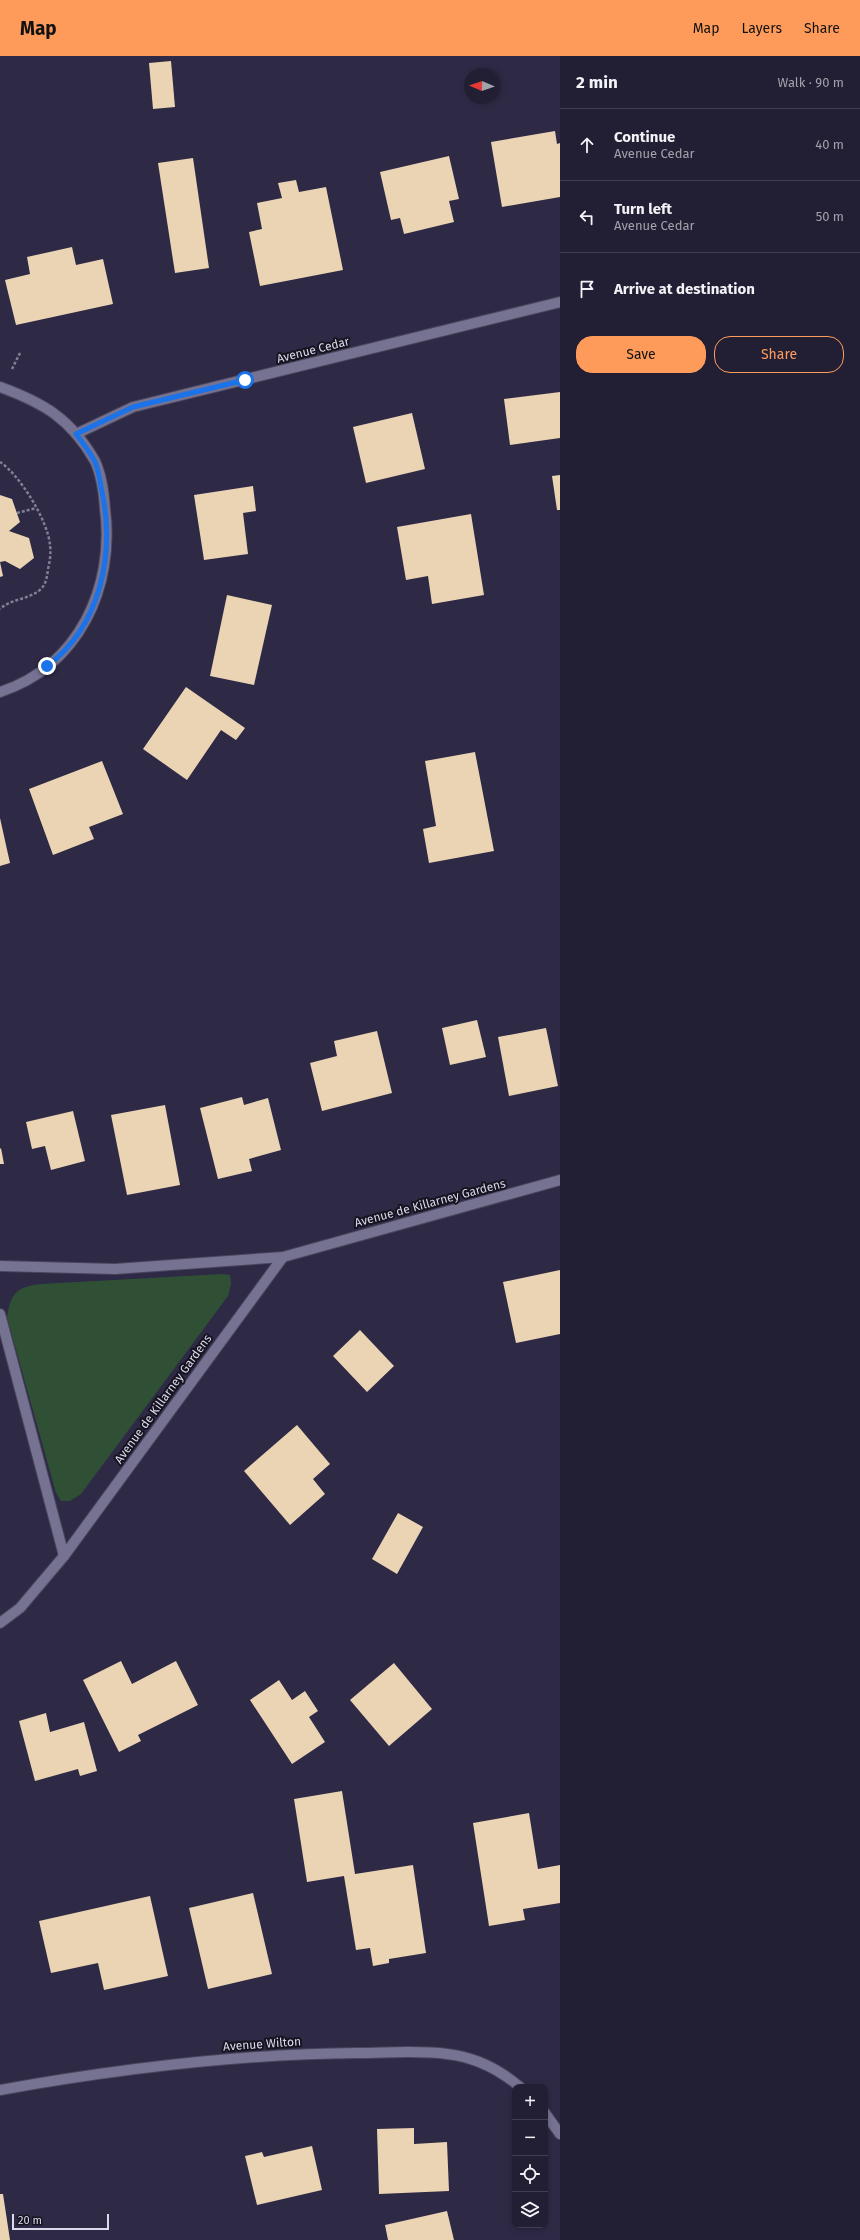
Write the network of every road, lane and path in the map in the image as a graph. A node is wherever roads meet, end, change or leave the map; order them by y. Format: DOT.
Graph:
graph roads {
  1 [pos="560,302"];
  2 [pos="20,353"];
  3 [pos="11,369"];
  4 [pos="0,387"];
  5 [pos="76,434"];
  6 [pos="0,462"];
  7 [pos="36,508"];
  8 [pos="17,513"];
  9 [pos="0,609"];
  10 [pos="0,692"];
  11 [pos="560,1180"];
  12 [pos="283,1257"];
  13 [pos="0,1266"];
  14 [pos="0,1314"];
  15 [pos="64,1556"];
  16 [pos="0,1623"];
  17 [pos="516,2084"];
  18 [pos="0,2090"];
  19 [pos="548,2116"];
  20 [pos="560,2134"];
  1 -- 5 [label="street, Avenue Cedar"];
  2 -- 3 [label="path"];
  4 -- 5 [label="street"];
  5 -- 10 [label="street"];
  6 -- 7 [label="path"];
  7 -- 8 [label="path"];
  7 -- 9 [label="path"];
  11 -- 12 [label="street, Avenue de Killarney Gardens"];
  12 -- 13 [label="street, Avenue de Killarney Gardens"];
  12 -- 15 [label="street, Avenue de Killarney Gardens"];
  14 -- 15 [label="street"];
  15 -- 16 [label="street, Avenue de Killarney Gardens"];
  17 -- 18 [label="street, Avenue Wilton"];
  19 -- 20 [label="street"];
}
